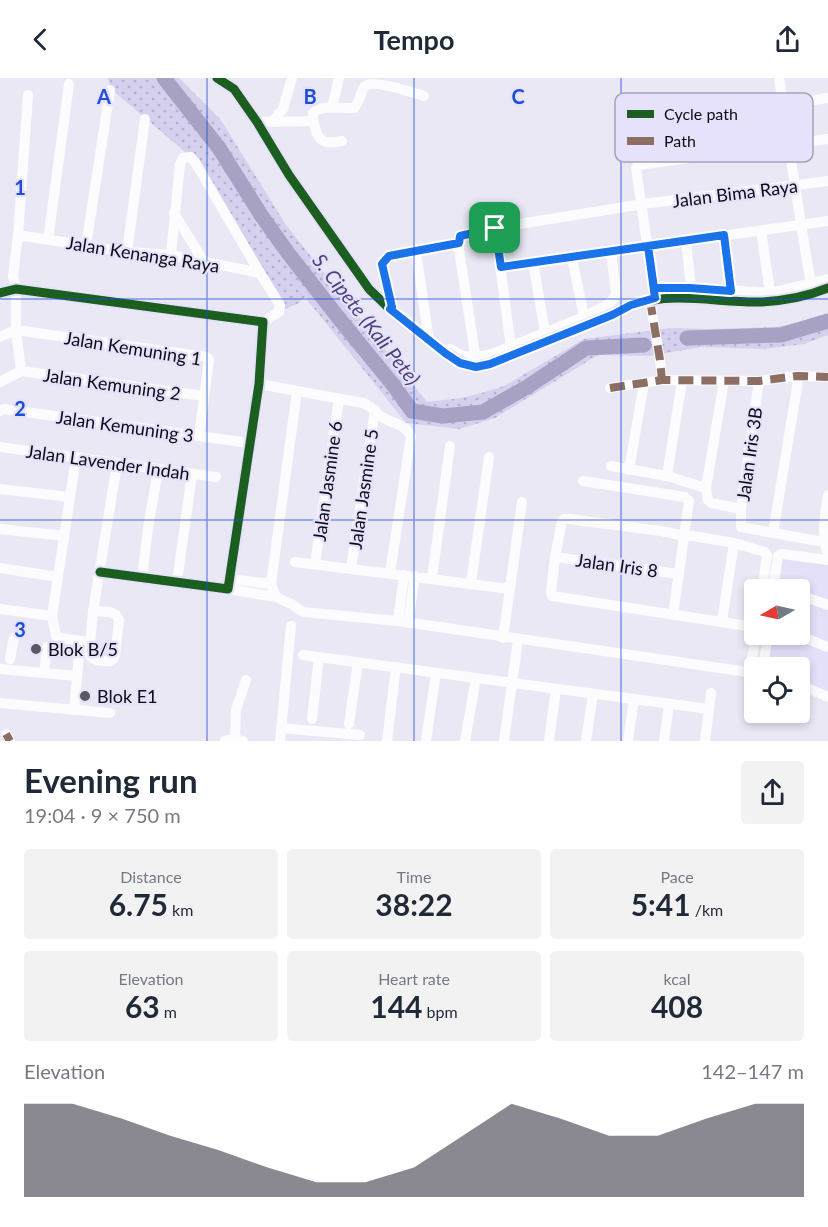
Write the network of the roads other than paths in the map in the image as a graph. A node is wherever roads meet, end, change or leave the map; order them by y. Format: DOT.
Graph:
graph roads {
  1 [pos="218,78"];
  2 [pos="292,78"];
  3 [pos="339,78"];
  4 [pos="779,78"];
  5 [pos="69,84"];
  6 [pos="110,90"];
  7 [pos="781,93"];
  8 [pos="28,95"];
  9 [pos="424,96"];
  10 [pos="828,98"];
  11 [pos="813,100"];
  12 [pos="332,108"];
  13 [pos="145,119"];
  14 [pos="273,121"];
  15 [pos="313,121"];
  16 [pos="257,122"];
  17 [pos="828,139"];
  18 [pos="342,141"];
  19 [pos="813,141"];
  20 [pos="660,162"];
  21 [pos="792,162"];
  22 [pos="828,181"];
  23 [pos="796,185"];
  24 [pos="642,204"];
  25 [pos="174,213"];
  26 [pos="828,221"];
  27 [pos="800,225"];
  28 [pos="495,228"];
  29 [pos="761,230"];
  30 [pos="18,235"];
  31 [pos="724,235"];
  32 [pos="48,240"];
  33 [pos="686,241"];
  34 [pos="459,243"];
  35 [pos="86,246"];
  36 [pos="648,246"];
  37 [pos="611,251"];
  38 [pos="127,252"];
  39 [pos="416,252"];
  40 [pos="171,255"];
  41 [pos="572,258"];
  42 [pos="204,262"];
  43 [pos="532,262"];
  44 [pos="501,267"];
  45 [pos="260,273"];
  46 [pos="828,279"];
  47 [pos="811,284"];
  48 [pos="690,288"];
  49 [pos="828,288"];
  50 [pos="16,289"];
  51 [pos="731,291"];
  52 [pos="0,293"];
  53 [pos="770,293"];
  54 [pos="653,296"];
  55 [pos="391,308"];
  56 [pos="584,317"];
  57 [pos="263,322"];
  58 [pos="16,330"];
  59 [pos="545,332"];
  60 [pos="429,336"];
  61 [pos="0,337"];
  62 [pos="511,347"];
  63 [pos="476,362"];
  64 [pos="21,371"];
  65 [pos="797,376"];
  66 [pos="828,377"];
  67 [pos="662,380"];
  68 [pos="682,381"];
  69 [pos="724,381"];
  70 [pos="759,381"];
  71 [pos="0,382"];
  72 [pos="644,383"];
  73 [pos="259,384"];
  74 [pos="610,388"];
  75 [pos="297,391"];
  76 [pos="204,396"];
  77 [pos="339,399"];
  78 [pos="375,410"];
  79 [pos="0,411"];
  80 [pos="199,436"];
  81 [pos="249,443"];
  82 [pos="450,446"];
  83 [pos="0,447"];
  84 [pos="489,457"];
  85 [pos="76,458"];
  86 [pos="117,464"];
  87 [pos="611,466"];
  88 [pos="158,470"];
  89 [pos="629,470"];
  90 [pos="192,474"];
  91 [pos="667,476"];
  92 [pos="216,477"];
  93 [pos="583,481"];
  94 [pos="705,488"];
  95 [pos="0,489"];
  96 [pos="828,495"];
  97 [pos="70,497"];
  98 [pos="522,502"];
  99 [pos="741,509"];
  100 [pos="0,529"];
  101 [pos="773,533"];
  102 [pos="64,536"];
  103 [pos="685,536"];
  104 [pos="824,542"];
  105 [pos="734,543"];
  106 [pos="828,554"];
  107 [pos="555,557"];
  108 [pos="828,560"];
  109 [pos="295,562"];
  110 [pos="315,564"];
  111 [pos="0,568"];
  112 [pos="351,568"];
  113 [pos="100,572"];
  114 [pos="390,573"];
  115 [pos="679,574"];
  116 [pos="410,576"];
  117 [pos="58,577"];
  118 [pos="142,578"];
  119 [pos="432,578"];
  120 [pos="764,579"];
  121 [pos="775,579"];
  122 [pos="177,582"];
  123 [pos="471,583"];
  124 [pos="229,584"];
  125 [pos="271,584"];
  126 [pos="510,589"];
  127 [pos="276,597"];
  128 [pos="810,599"];
  129 [pos="828,605"];
  130 [pos="0,609"];
  131 [pos="93,611"];
  132 [pos="673,615"];
  133 [pos="52,616"];
  134 [pos="722,621"];
  135 [pos="403,622"];
  136 [pos="744,625"];
  137 [pos="291,626"];
  138 [pos="14,638"];
  139 [pos="503,638"];
  140 [pos="518,640"];
  141 [pos="810,640"];
  142 [pos="90,642"];
  143 [pos="47,647"];
  144 [pos="828,647"];
  145 [pos="79,655"];
  146 [pos="303,655"];
  147 [pos="319,657"];
  148 [pos="358,662"];
  149 [pos="5,663"];
  150 [pos="396,667"];
  151 [pos="744,672"];
  152 [pos="44,673"];
  153 [pos="436,673"];
  154 [pos="77,676"];
  155 [pos="476,678"];
  156 [pos="246,680"];
  157 [pos="511,683"];
  158 [pos="556,689"];
  159 [pos="810,689"];
  160 [pos="711,693"];
  161 [pos="593,694"];
  162 [pos="828,697"];
  163 [pos="634,699"];
  164 [pos="0,703"];
  165 [pos="669,704"];
  166 [pos="74,710"];
  167 [pos="709,710"];
  168 [pos="110,713"];
  169 [pos="312,719"];
  170 [pos="349,724"];
  171 [pos="281,728"];
  172 [pos="360,735"];
  173 [pos="234,740"];
  174 [pos="280,741"];
  175 [pos="387,741"];
  176 [pos="426,741"];
  177 [pos="465,741"];
  178 [pos="504,741"];
  179 [pos="549,741"];
  180 [pos="586,741"];
  181 [pos="628,741"];
  182 [pos="664,741"];
  183 [pos="705,741"];
  1 -- 16 [label="street"];
  2 -- 14 [label="street"];
  3 -- 12 [label="street"];
  4 -- 7 [label="street"];
  5 -- 32 [label="street"];
  6 -- 35 [label="street"];
  8 -- 30 [label="street"];
  9 -- 12 [label="street"];
  10 -- 11 [label="street"];
  12 -- 15 [label="street"];
  13 -- 38 [label="street"];
  14 -- 15 [label="street"];
  14 -- 16 [label="street"];
  15 -- 18 [label="street"];
  16 -- 55 [label="street"];
  17 -- 19 [label="street"];
  20 -- 24 [label="street"];
  21 -- 23 [label="street"];
  22 -- 23 [label="street, Jalan Bima Raya"];
  23 -- 24 [label="street, Jalan Bima Raya"];
  23 -- 27 [label="street"];
  24 -- 28 [label="street, Jalan Bima Raya"];
  24 -- 36 [label="street"];
  25 -- 40 [label="street"];
  25 -- 42 [label="street"];
  25 -- 45 [label="street"];
  26 -- 27 [label="street"];
  27 -- 29 [label="street"];
  27 -- 47 [label="street"];
  28 -- 34 [label="street, Jalan Bima Raya"];
  28 -- 44 [label="street"];
  29 -- 31 [label="street"];
  29 -- 53 [label="street"];
  30 -- 32 [label="street, Jalan Kenanga Raya"];
  30 -- 50 [label="street"];
  31 -- 33 [label="street"];
  31 -- 51 [label="street"];
  32 -- 35 [label="street, Jalan Kenanga Raya"];
  33 -- 36 [label="street"];
  33 -- 48 [label="street"];
  34 -- 39 [label="street"];
  34 -- 63 [label="street"];
  35 -- 38 [label="street, Jalan Kenanga Raya"];
  36 -- 37 [label="street"];
  36 -- 54 [label="street"];
  37 -- 41 [label="street"];
  37 -- 56 [label="street"];
  38 -- 40 [label="street, Jalan Kenanga Raya"];
  39 -- 55 [label="street"];
  39 -- 60 [label="street"];
  40 -- 42 [label="street, Jalan Kenanga Raya"];
  41 -- 43 [label="street"];
  41 -- 56 [label="street"];
  42 -- 45 [label="street, Jalan Kenanga Raya"];
  43 -- 44 [label="street"];
  43 -- 59 [label="street"];
  44 -- 62 [label="street"];
  45 -- 57 [label="street"];
  46 -- 47 [label="street"];
  47 -- 53 [label="street"];
  48 -- 51 [label="street"];
  48 -- 54 [label="street"];
  49 -- 54 [label="street"];
  50 -- 52 [label="street"];
  50 -- 57 [label="street"];
  50 -- 58 [label="street"];
  51 -- 53 [label="street"];
  54 -- 63 [label="street"];
  54 -- 67 [label="street"];
  55 -- 60 [label="street"];
  56 -- 59 [label="street"];
  57 -- 73 [label="street"];
  58 -- 61 [label="street"];
  58 -- 64 [label="street"];
  58 -- 76 [label="street, Jalan Kemuning 1"];
  59 -- 62 [label="street"];
  60 -- 63 [label="street"];
  62 -- 63 [label="street"];
  64 -- 71 [label="street"];
  64 -- 76 [label="street, Jalan Kemuning 2"];
  65 -- 66 [label="street"];
  65 -- 70 [label="street"];
  65 -- 101 [label="street"];
  67 -- 68 [label="street"];
  67 -- 72 [label="street"];
  68 -- 69 [label="street"];
  68 -- 91 [label="street"];
  69 -- 70 [label="street"];
  69 -- 94 [label="street"];
  70 -- 99 [label="street, Jalan Iris 3B"];
  72 -- 74 [label="street"];
  72 -- 89 [label="street"];
  73 -- 75 [label="street"];
  73 -- 81 [label="street"];
  75 -- 77 [label="street"];
  75 -- 125 [label="street"];
  76 -- 80 [label="street, Jalan Kemuning 1"];
  77 -- 78 [label="street"];
  77 -- 110 [label="street, Jalan Jasmine 6"];
  78 -- 112 [label="street, Jalan Jasmine 5"];
  78 -- 114 [label="street"];
  79 -- 80 [label="street, Jalan Kemuning 3"];
  80 -- 81 [label="street, Jalan Kemuning 3"];
  81 -- 124 [label="street"];
  82 -- 119 [label="street"];
  83 -- 85 [label="street, Jalan Lavender Indah"];
  84 -- 123 [label="street"];
  85 -- 86 [label="street, Jalan Lavender Indah"];
  85 -- 97 [label="street"];
  86 -- 88 [label="street, Jalan Lavender Indah"];
  86 -- 113 [label="street"];
  87 -- 89 [label="street"];
  88 -- 90 [label="street, Jalan Lavender Indah"];
  88 -- 118 [label="street"];
  89 -- 91 [label="street"];
  90 -- 92 [label="street, Jalan Lavender Indah"];
  90 -- 122 [label="street"];
  91 -- 94 [label="street"];
  93 -- 103 [label="street"];
  94 -- 99 [label="street"];
  95 -- 97 [label="street"];
  96 -- 104 [label="street"];
  97 -- 102 [label="street"];
  98 -- 126 [label="street"];
  99 -- 101 [label="street, Jalan Iris 3B"];
  100 -- 102 [label="street"];
  101 -- 104 [label="street"];
  102 -- 117 [label="street"];
  103 -- 105 [label="street"];
  103 -- 107 [label="street"];
  103 -- 115 [label="street"];
  104 -- 106 [label="street"];
  105 -- 120 [label="street"];
  105 -- 134 [label="street"];
  107 -- 115 [label="street, Jalan Iris 8"];
  107 -- 132 [label="street"];
  108 -- 121 [label="street"];
  109 -- 110 [label="street"];
  110 -- 112 [label="street"];
  111 -- 117 [label="street"];
  112 -- 114 [label="street"];
  113 -- 118 [label="street"];
  113 -- 131 [label="street"];
  114 -- 116 [label="street"];
  115 -- 132 [label="street"];
  116 -- 119 [label="street"];
  116 -- 135 [label="street"];
  117 -- 133 [label="street"];
  118 -- 122 [label="street"];
  119 -- 123 [label="street"];
  122 -- 124 [label="street"];
  123 -- 126 [label="street"];
  124 -- 125 [label="street"];
  124 -- 127 [label="street"];
  125 -- 127 [label="street"];
  126 -- 139 [label="street"];
  127 -- 135 [label="street"];
  128 -- 129 [label="street"];
  130 -- 133 [label="street"];
  131 -- 142 [label="street"];
  131 -- 142 [label="street"];
  132 -- 134 [label="street"];
  133 -- 142 [label="street"];
  134 -- 136 [label="street"];
  135 -- 139 [label="street"];
  137 -- 171 [label="street"];
  138 -- 149 [label="street"];
  139 -- 140 [label="street"];
  140 -- 151 [label="street"];
  140 -- 157 [label="street"];
  141 -- 144 [label="street"];
  143 -- 152 [label="street"];
  145 -- 154 [label="street"];
  146 -- 147 [label="street"];
  147 -- 148 [label="street"];
  147 -- 169 [label="street"];
  148 -- 150 [label="street"];
  148 -- 170 [label="street"];
  149 -- 152 [label="street"];
  150 -- 153 [label="street"];
  150 -- 175 [label="street"];
  152 -- 154 [label="street"];
  153 -- 155 [label="street"];
  153 -- 176 [label="street"];
  154 -- 166 [label="street"];
  155 -- 157 [label="street"];
  155 -- 177 [label="street"];
  156 -- 173 [label="street"];
  157 -- 158 [label="street"];
  157 -- 178 [label="street"];
  158 -- 161 [label="street"];
  158 -- 179 [label="street"];
  159 -- 162 [label="street"];
  160 -- 167 [label="street"];
  161 -- 163 [label="street"];
  161 -- 180 [label="street"];
  163 -- 165 [label="street"];
  163 -- 181 [label="street"];
  164 -- 166 [label="street"];
  165 -- 167 [label="street"];
  165 -- 182 [label="street"];
  166 -- 168 [label="street"];
  167 -- 183 [label="street"];
  171 -- 172 [label="street"];
  171 -- 174 [label="street"];
}
